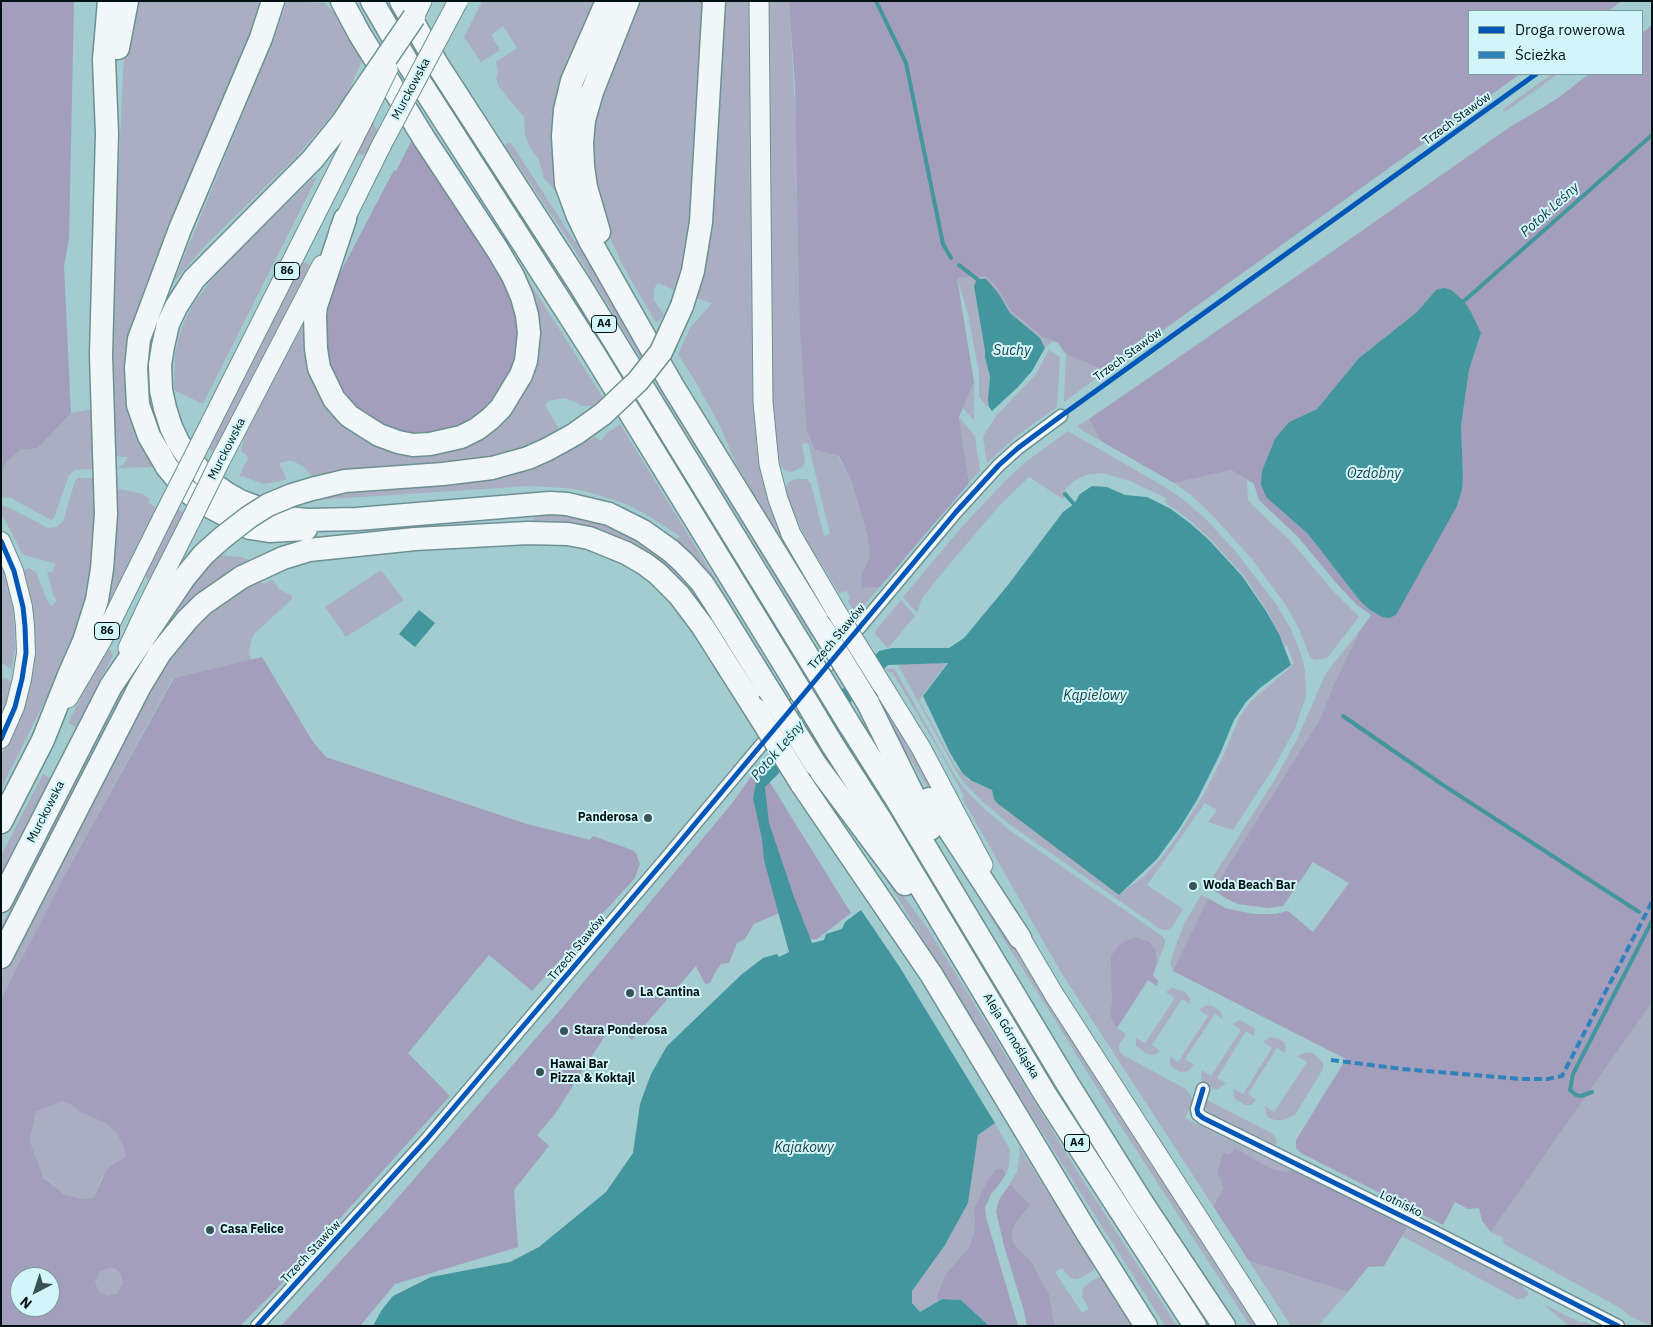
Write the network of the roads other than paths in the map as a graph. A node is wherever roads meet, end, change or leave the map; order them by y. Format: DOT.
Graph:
graph roads {
  1 [pos="109,1"];
  2 [pos="127,1"];
  3 [pos="273,1"];
  4 [pos="342,1"];
  5 [pos="372,1"];
  6 [pos="458,1"];
  7 [pos="607,1"];
  8 [pos="628,1"];
  9 [pos="714,1"];
  10 [pos="759,1"];
  11 [pos="412,6"];
  12 [pos="361,109"];
  13 [pos="107,133"];
  14 [pos="346,219"];
  15 [pos="616,288"];
  16 [pos="1061,416"];
  17 [pos="357,519"];
  18 [pos="1,541"];
  19 [pos="111,686"];
  20 [pos="868,703"];
  21 [pos="1,739"];
  22 [pos="43,740"];
  23 [pos="816,765"];
  24 [pos="1,822"];
  25 [pos="1,901"];
  26 [pos="1020,938"];
  27 [pos="1,957"];
  28 [pos="964,957"];
  29 [pos="994,960"];
  30 [pos="931,974"];
  31 [pos="1203,1089"];
  32 [pos="257,1326"];
  33 [pos="1146,1326"];
  34 [pos="1195,1326"];
  35 [pos="1224,1326"];
  36 [pos="1268,1326"];
  37 [pos="1618,1326"];
  1 -- 13 [label="highway"];
  2 -- 13 [label="highway"];
  3 -- 17 [label="highway"];
  4 -- 14 [label="highway"];
  5 -- 28 [label="highway, Aleja Górnośląska / A4, bridge"];
  6 -- 14 [label="main road, Murckowska / 86, bridge"];
  7 -- 15 [label="highway"];
  8 -- 15 [label="highway"];
  9 -- 19 [label="highway, bridge"];
  10 -- 26 [label="main road, bridge"];
  11 -- 12 [label="highway, bridge"];
  11 -- 29 [label="highway, A4, bridge"];
  12 -- 17 [label="highway"];
  12 -- 22 [label="main road, Murckowska / 86, bridge"];
  13 -- 22 [label="highway"];
  14 -- 19 [label="main road, Murckowska / 86, bridge"];
  15 -- 20 [label="highway, bridge"];
  16 -- 32 [label="street, Trzech Stawów"];
  17 -- 23 [label="highway, bridge"];
  18 -- 21 [label="street"];
  19 -- 25 [label="highway, Murckowska / 86"];
  20 -- 26 [label="highway"];
  20 -- 29 [label="highway"];
  22 -- 24 [label="highway, Murckowska / 86"];
  23 -- 28 [label="highway"];
  23 -- 30 [label="highway"];
  26 -- 36 [label="main road"];
  27 -- 30 [label="highway, bridge"];
  28 -- 34 [label="highway, Aleja Górnośląska / A4"];
  29 -- 35 [label="highway, A4"];
  30 -- 33 [label="highway"];
  31 -- 37 [label="street, Lotnisko"];
}
